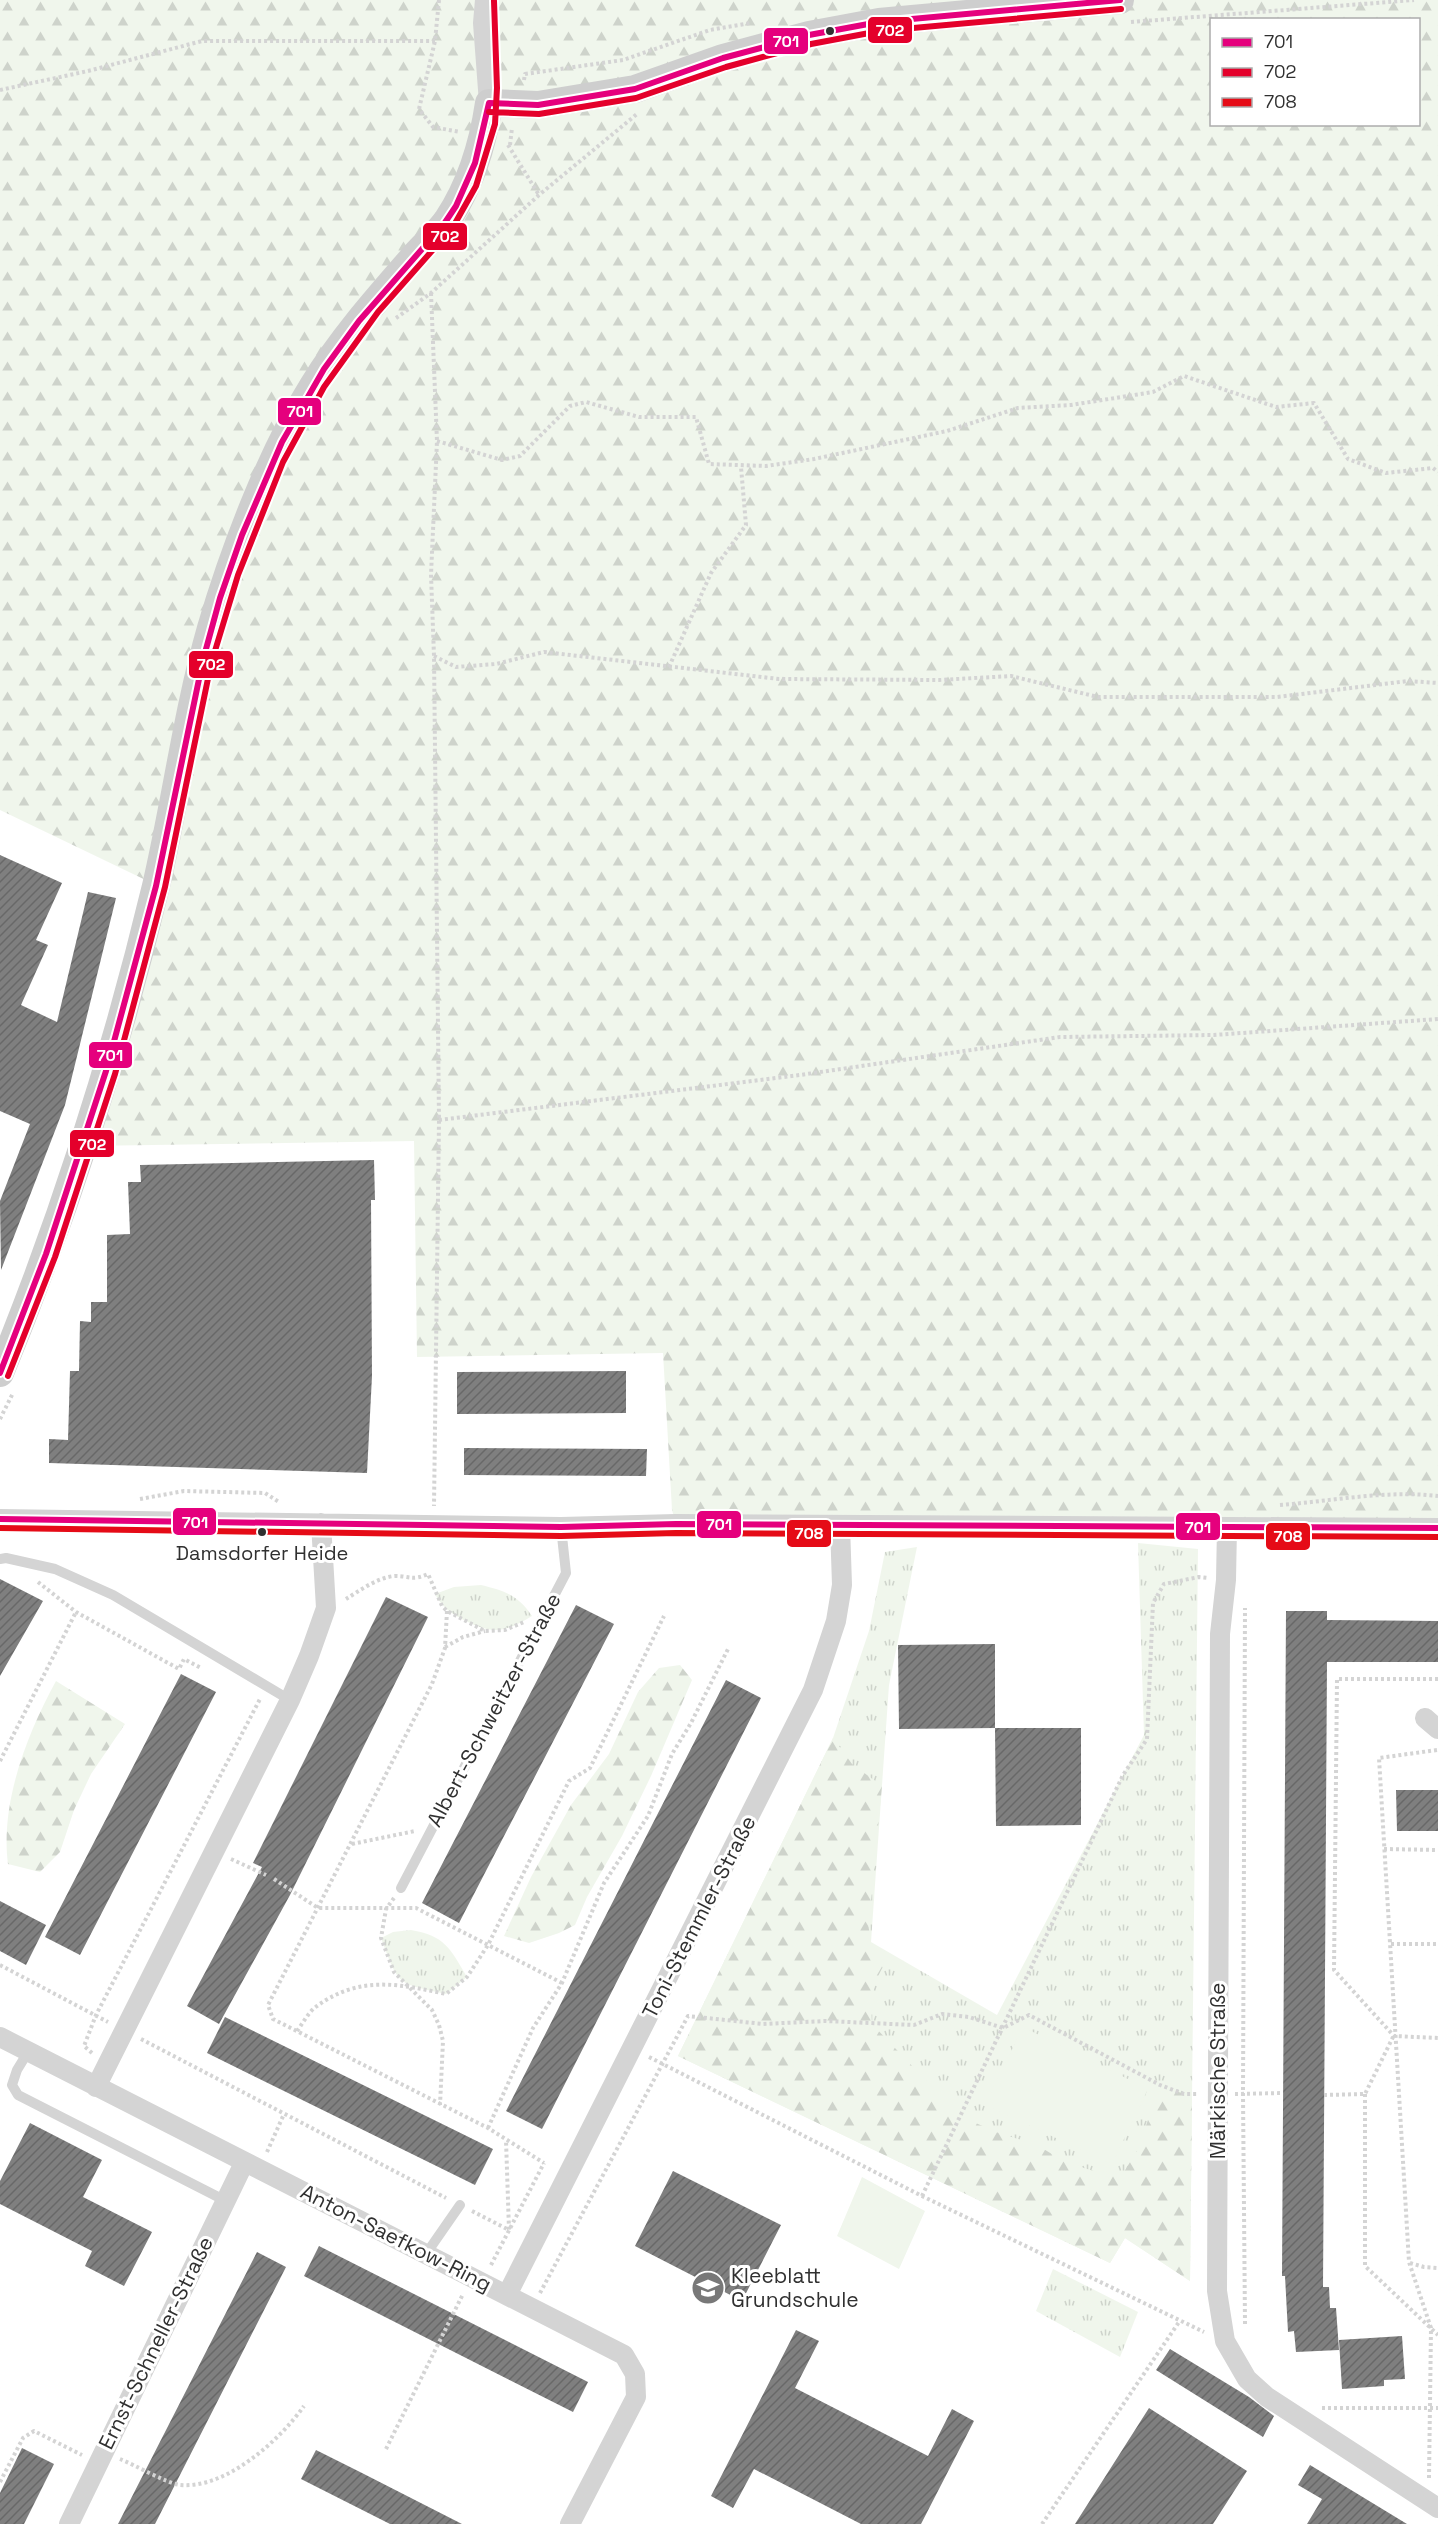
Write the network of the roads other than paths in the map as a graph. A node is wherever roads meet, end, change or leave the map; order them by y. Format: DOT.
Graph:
graph roads {
  1 [pos="485,0"];
  2 [pos="1124,11"];
  3 [pos="502,103"];
  4 [pos="8,1381"];
  5 [pos="0,1519"];
  6 [pos="321,1523"];
  7 [pos="840,1525"];
  8 [pos="561,1527"];
  9 [pos="1227,1527"];
  10 [pos="1438,1528"];
  11 [pos="3,1559"];
  12 [pos="290,1700"];
  13 [pos="401,1888"];
  14 [pos="0,2037"];
  15 [pos="28,2052"];
  16 [pos="12,2085"];
  17 [pos="96,2087"];
  18 [pos="0,2088"];
  19 [pos="251,2166"];
  20 [pos="226,2201"];
  21 [pos="460,2205"];
  22 [pos="426,2254"];
  23 [pos="507,2295"];
  24 [pos="1434,2505"];
  25 [pos="69,2524"];
  26 [pos="570,2524"];
  1 -- 3 [label="street"];
  2 -- 3 [label="street"];
  3 -- 4 [label="street"];
  5 -- 6 [label="street"];
  6 -- 8 [label="street"];
  6 -- 12 [label="street"];
  7 -- 8 [label="street"];
  7 -- 9 [label="street"];
  7 -- 23 [label="street, Toni-Stemmler-Straße"];
  8 -- 13 [label="lane, Albert-Schweitzer-Straße"];
  9 -- 10 [label="street"];
  9 -- 24 [label="street, Märkische Straße"];
  11 -- 12 [label="lane"];
  12 -- 17 [label="street"];
  14 -- 15 [label="street, Anton-Saefkow-Ring"];
  15 -- 16 [label="lane"];
  15 -- 17 [label="street, Anton-Saefkow-Ring"];
  16 -- 18 [label="lane"];
  16 -- 20 [label="lane"];
  17 -- 19 [label="street, Anton-Saefkow-Ring"];
  19 -- 20 [label="street, Ernst-Schneller-Straße"];
  19 -- 22 [label="street, Anton-Saefkow-Ring"];
  20 -- 25 [label="street, Ernst-Schneller-Straße"];
  21 -- 22 [label="lane"];
  22 -- 23 [label="street, Anton-Saefkow-Ring"];
  23 -- 26 [label="street, Anton-Saefkow-Ring"];
}
